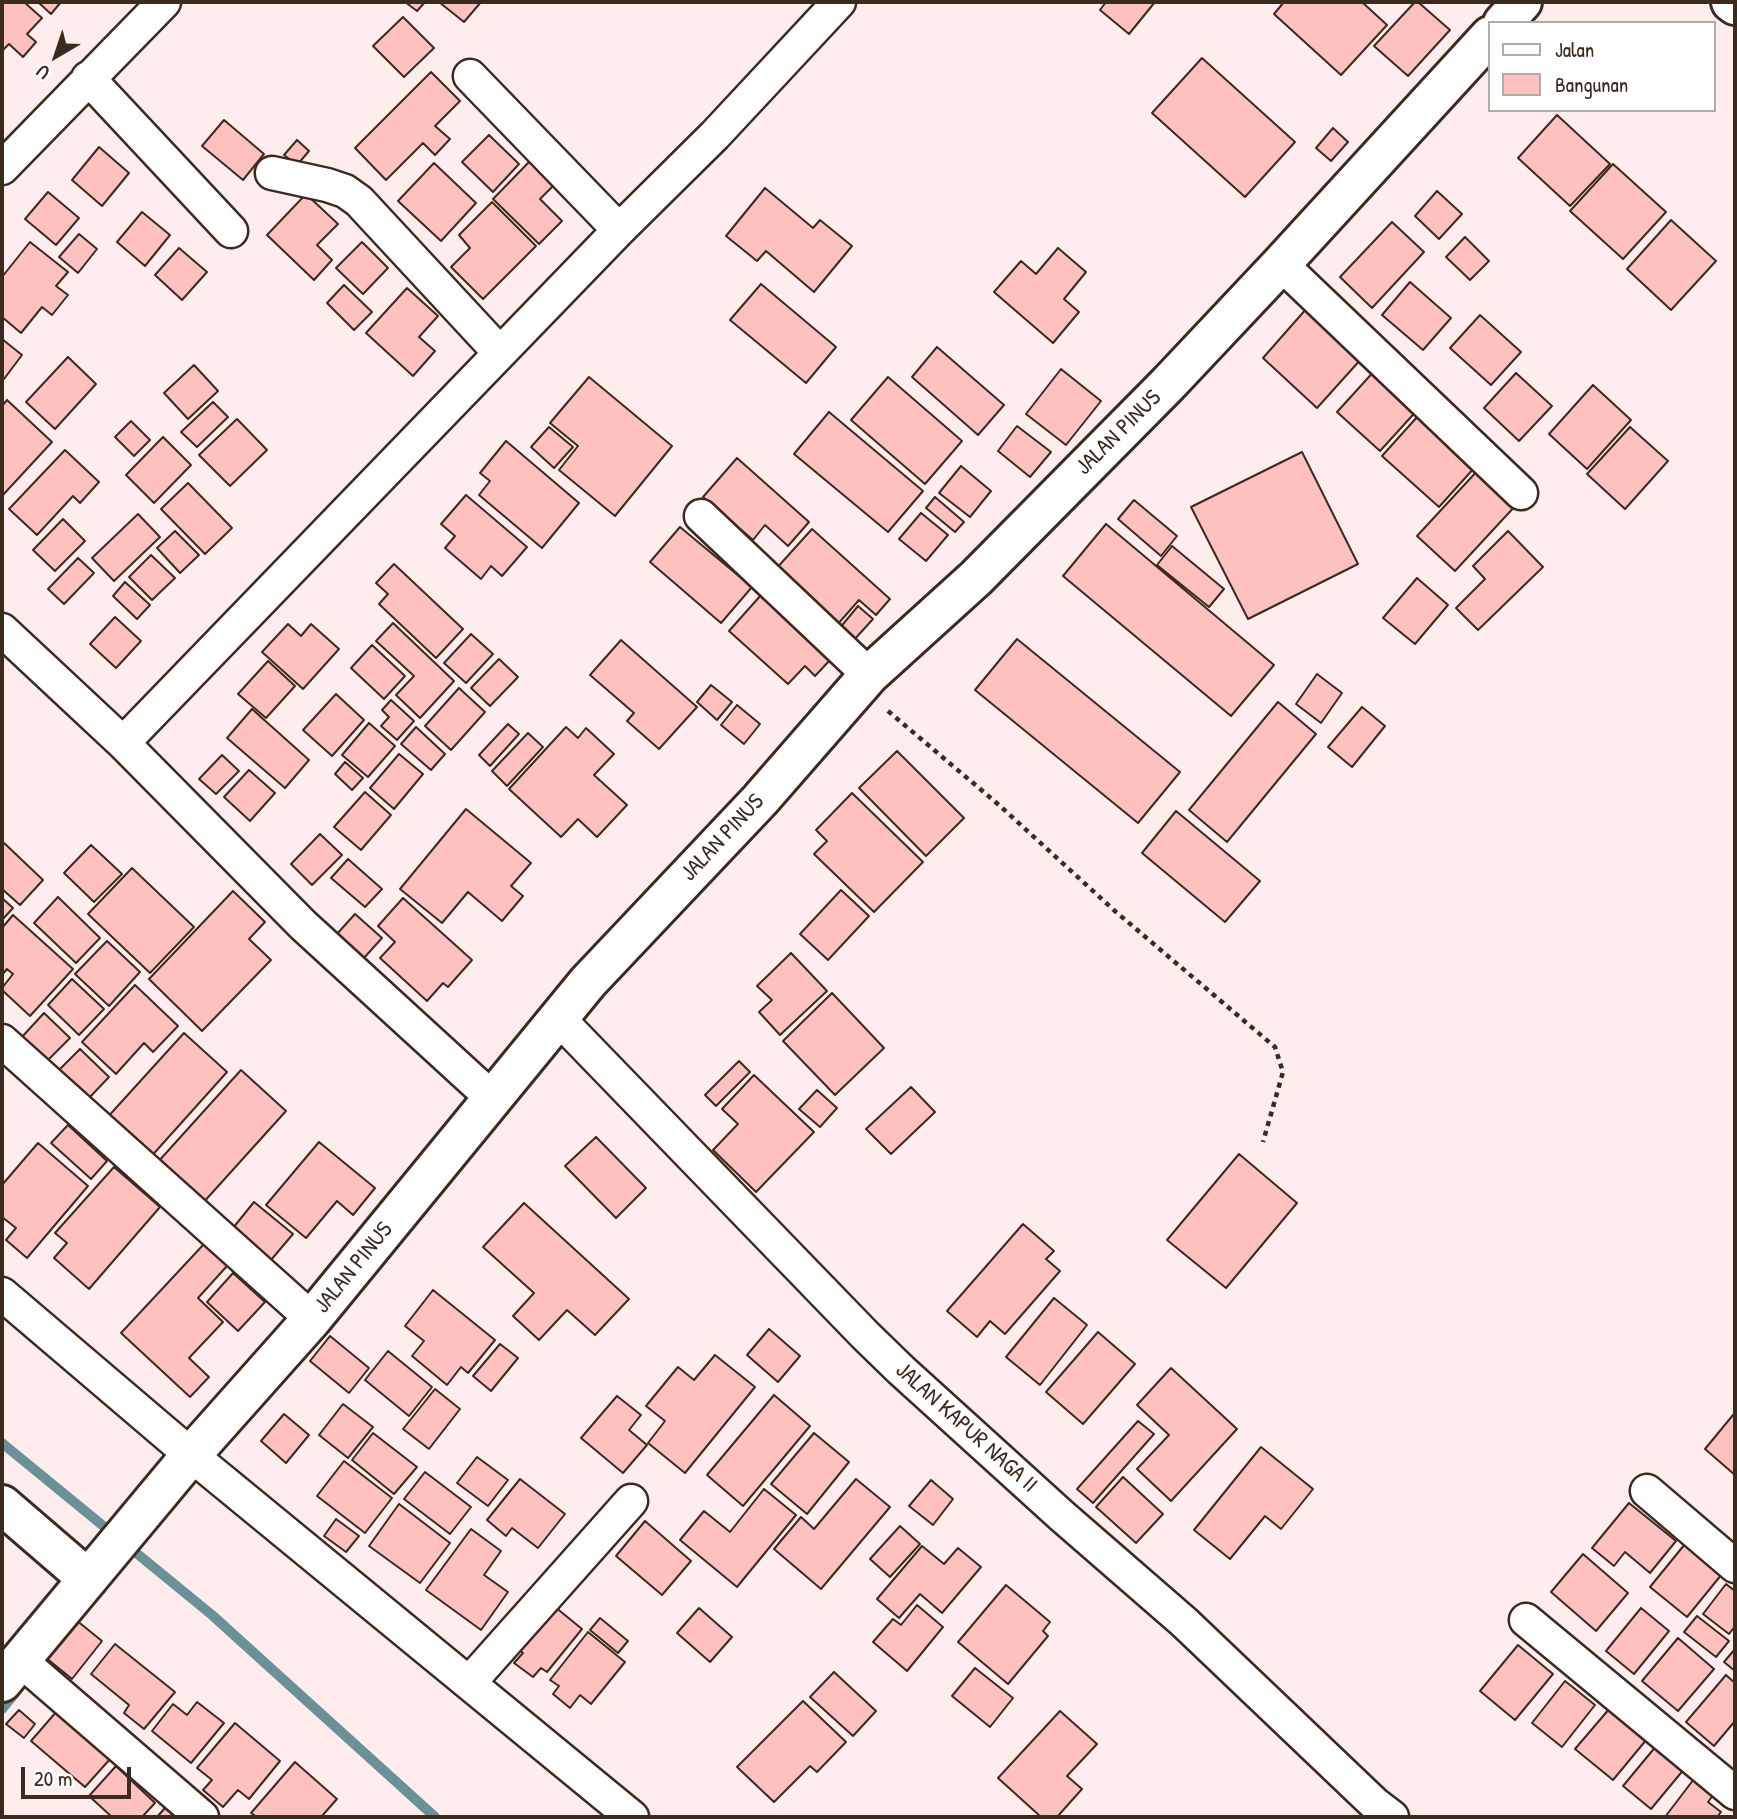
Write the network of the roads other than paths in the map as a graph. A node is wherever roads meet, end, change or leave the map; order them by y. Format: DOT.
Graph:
graph roads {
  1 [pos="164,2"];
  2 [pos="839,2"];
  3 [pos="1522,2"];
  4 [pos="1731,2"];
  5 [pos="1735,5"];
  6 [pos="1505,21"];
  7 [pos="1488,38"];
  8 [pos="470,76"];
  9 [pos="88,78"];
  10 [pos="2,168"];
  11 [pos="272,173"];
  12 [pos="619,230"];
  13 [pos="231,231"];
  14 [pos="1281,264"];
  15 [pos="500,354"];
  16 [pos="1521,493"];
  17 [pos="701,516"];
  18 [pos="2,630"];
  19 [pos="864,681"];
  20 [pos="123,743"];
  21 [pos="559,1019"];
  22 [pos="2,1041"];
  23 [pos="492,1098"];
  24 [pos="2,1294"];
  25 [pos="312,1319"];
  26 [pos="191,1455"];
  27 [pos="1647,1492"];
  28 [pos="631,1501"];
  29 [pos="2,1505"];
  30 [pos="1735,1566"];
  31 [pos="95,1570"];
  32 [pos="1526,1620"];
  33 [pos="11,1671"];
  34 [pos="469,1683"];
  35 [pos="1735,1793"];
  36 [pos="1375,1813"];
  37 [pos="202,1817"];
  38 [pos="632,1817"];
  1 -- 9 [label="street"];
  2 -- 12 [label="street"];
  3 -- 6 [label="street"];
  4 -- 5 [label="street"];
  7 -- 14 [label="street, JALAN PINUS"];
  8 -- 12 [label="street"];
  9 -- 10 [label="street"];
  9 -- 13 [label="street"];
  11 -- 15 [label="street"];
  12 -- 15 [label="street"];
  14 -- 16 [label="street"];
  14 -- 19 [label="street, JALAN PINUS"];
  15 -- 20 [label="street"];
  17 -- 19 [label="street"];
  18 -- 20 [label="street"];
  19 -- 21 [label="street, JALAN PINUS"];
  20 -- 23 [label="street"];
  21 -- 23 [label="street, JALAN PINUS"];
  21 -- 36 [label="street, JALAN KAPUR NAGA II"];
  22 -- 25 [label="street"];
  23 -- 25 [label="street, JALAN PINUS"];
  24 -- 26 [label="street"];
  25 -- 26 [label="street, JALAN PINUS"];
  26 -- 31 [label="street, JALAN PINUS"];
  26 -- 34 [label="street"];
  27 -- 30 [label="street"];
  28 -- 34 [label="street"];
  29 -- 31 [label="street"];
  31 -- 33 [label="street, JALAN PINUS"];
  32 -- 35 [label="street"];
  33 -- 37 [label="street"];
  34 -- 38 [label="street"];
}
